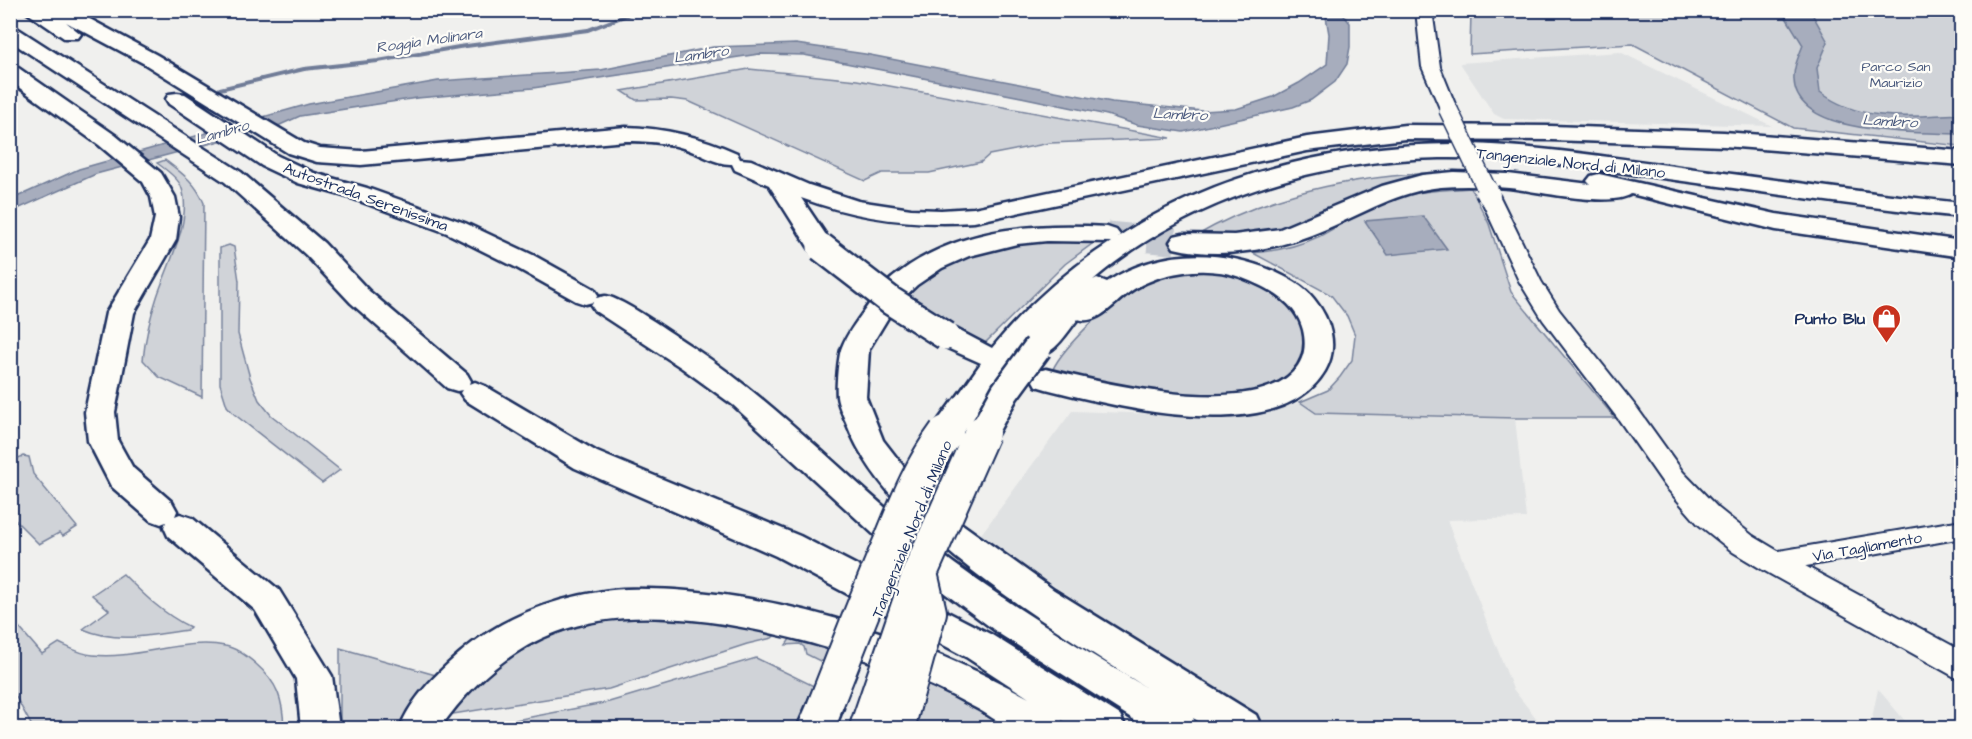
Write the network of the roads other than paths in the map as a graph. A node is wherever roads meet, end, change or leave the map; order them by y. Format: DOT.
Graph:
graph roads {
  1 [pos="32,10"];
  2 [pos="57,10"];
  3 [pos="1424,10"];
  4 [pos="10,32"];
  5 [pos="10,71"];
  6 [pos="1962,158"];
  7 [pos="779,182"];
  8 [pos="1641,189"];
  9 [pos="1962,210"];
  10 [pos="1107,235"];
  11 [pos="1183,243"];
  12 [pos="1962,249"];
  13 [pos="1050,344"];
  14 [pos="981,353"];
  15 [pos="1046,379"];
  16 [pos="1962,529"];
  17 [pos="1773,562"];
  18 [pos="920,573"];
  19 [pos="1962,667"];
  20 [pos="314,676"];
  21 [pos="837,722"];
  22 [pos="303,729"];
  23 [pos="320,729"];
  24 [pos="419,729"];
  25 [pos="897,729"];
  26 [pos="1047,729"];
  27 [pos="1107,729"];
  28 [pos="1179,729"];
  29 [pos="1243,729"];
  1 -- 28 [label="highway, Autostrada Serenissima"];
  2 -- 7 [label="highway"];
  3 -- 17 [label="main road, bridge"];
  4 -- 27 [label="highway"];
  5 -- 20 [label="highway"];
  6 -- 7 [label="highway"];
  7 -- 14 [label="highway, bridge"];
  8 -- 11 [label="highway"];
  8 -- 12 [label="highway, Tangenziale Nord di Milano"];
  8 -- 13 [label="highway, Tangenziale Nord di Milano"];
  9 -- 21 [label="highway, Tangenziale Nord di Milano, bridge"];
  10 -- 29 [label="highway"];
  13 -- 15 [label="highway"];
  13 -- 18 [label="highway, Tangenziale Nord di Milano, bridge"];
  16 -- 17 [label="street, Via Tagliamento"];
  17 -- 19 [label="main road"];
  18 -- 21 [label="highway, Tangenziale Nord di Milano, bridge"];
  18 -- 25 [label="highway, bridge"];
  20 -- 22 [label="highway"];
  20 -- 23 [label="highway"];
  24 -- 26 [label="highway"];
}
